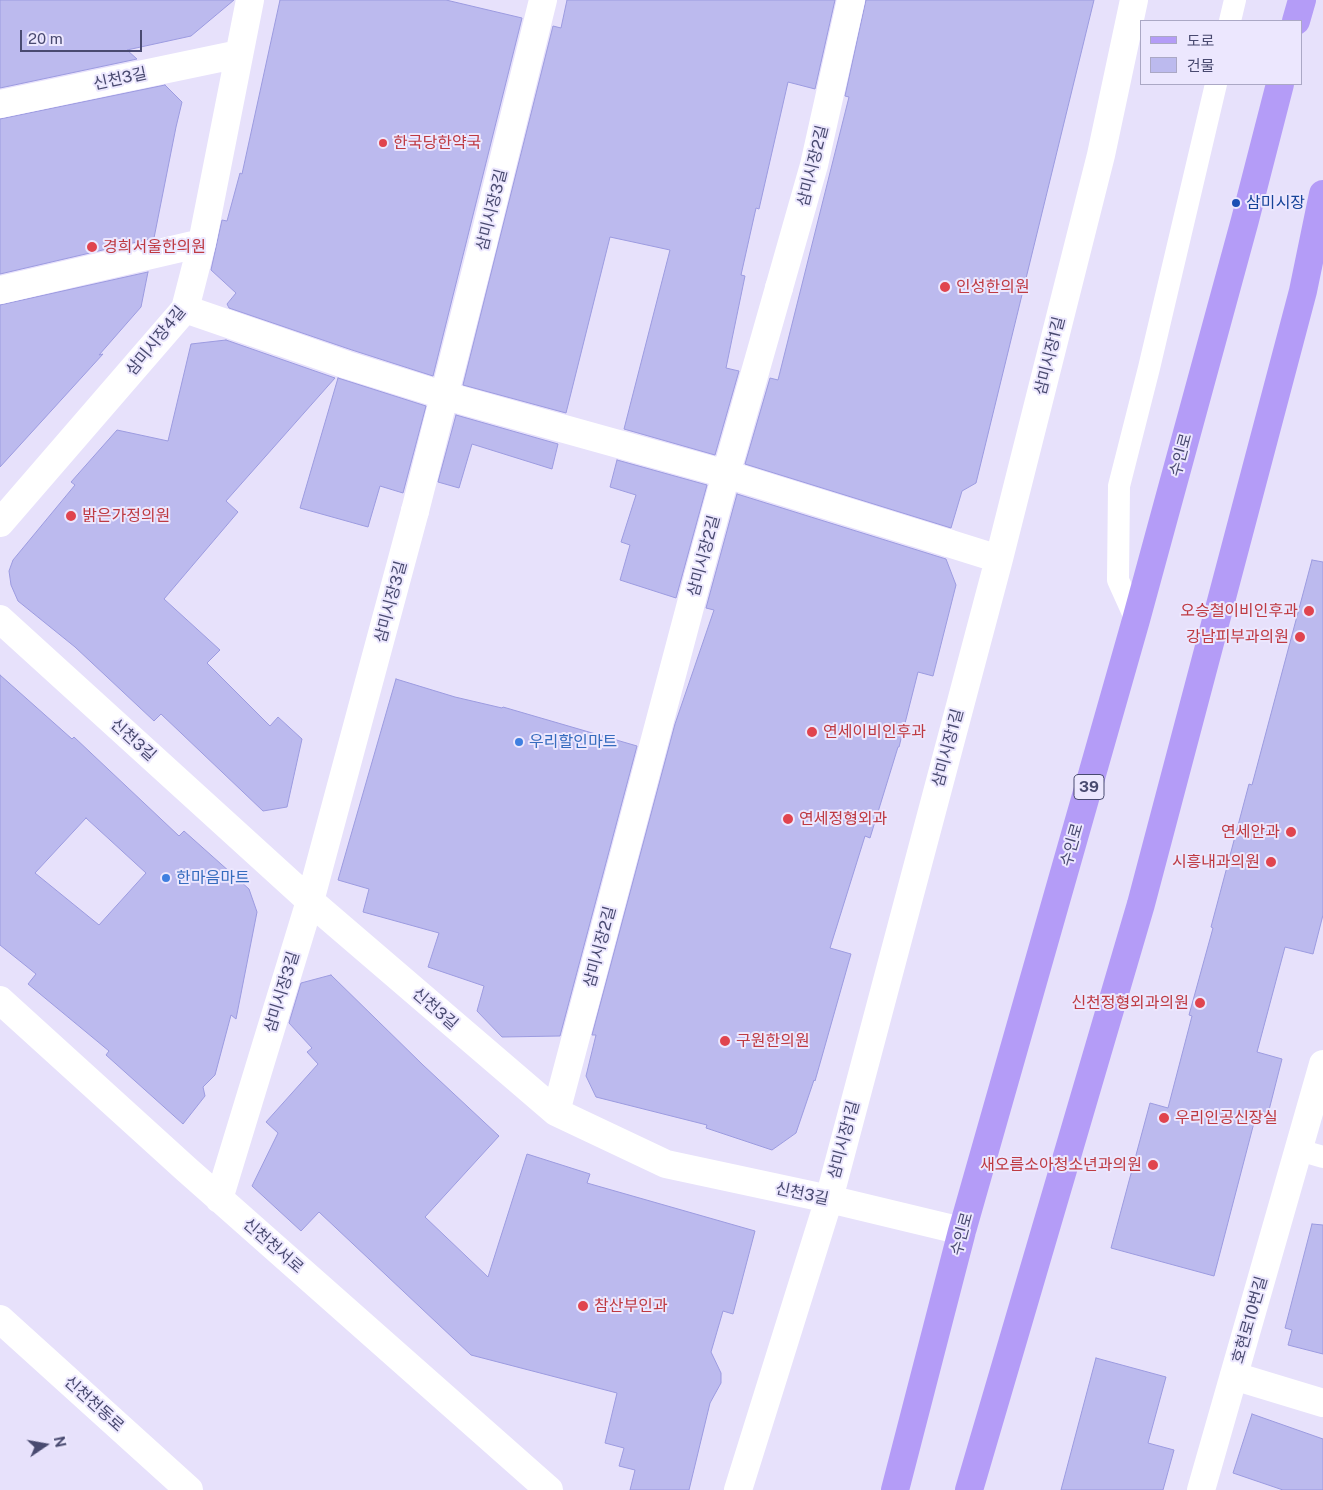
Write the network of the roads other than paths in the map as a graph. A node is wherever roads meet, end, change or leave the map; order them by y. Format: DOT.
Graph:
graph roads {
  1 [pos="250,0"];
  2 [pos="543,0"];
  3 [pos="851,0"];
  4 [pos="1134,0"];
  5 [pos="1235,0"];
  6 [pos="1302,0"];
  7 [pos="1230,20"];
  8 [pos="1296,20"];
  9 [pos="239,54"];
  10 [pos="1216,85"];
  11 [pos="1280,85"];
  12 [pos="0,104"];
  13 [pos="1323,194"];
  14 [pos="202,243"];
  15 [pos="0,290"];
  16 [pos="186,309"];
  17 [pos="446,396"];
  18 [pos="726,474"];
  19 [pos="0,523"];
  20 [pos="999,558"];
  21 [pos="0,619"];
  22 [pos="1136,620"];
  23 [pos="310,901"];
  24 [pos="0,1000"];
  25 [pos="1323,1064"];
  26 [pos="556,1112"];
  27 [pos="1311,1153"];
  28 [pos="219,1199"];
  29 [pos="829,1199"];
  30 [pos="962,1231"];
  31 [pos="0,1318"];
  32 [pos="1234,1376"];
  33 [pos="1323,1403"];
  34 [pos="160,1480"];
  35 [pos="189,1490"];
  36 [pos="549,1490"];
  37 [pos="738,1490"];
  38 [pos="895,1490"];
  39 [pos="969,1490"];
  40 [pos="1201,1490"];
  1 -- 9 [label="street, 삼미시장4길"];
  2 -- 17 [label="street, 삼미시장3길"];
  3 -- 18 [label="street, 삼미시장2길"];
  4 -- 20 [label="street, 삼미시장1길"];
  5 -- 7 [label="lane"];
  6 -- 8 [label="main road"];
  9 -- 12 [label="street, 신천3길"];
  9 -- 14 [label="street, 삼미시장4길"];
  10 -- 22 [label="lane"];
  11 -- 22 [label="main road, 수인로 / 39"];
  13 -- 39 [label="main road"];
  14 -- 15 [label="street"];
  14 -- 16 [label="street, 삼미시장4길"];
  16 -- 17 [label="street"];
  16 -- 19 [label="street, 삼미시장4길"];
  17 -- 18 [label="street"];
  17 -- 23 [label="street, 삼미시장3길"];
  18 -- 20 [label="street"];
  18 -- 26 [label="street, 삼미시장2길"];
  20 -- 29 [label="street, 삼미시장1길"];
  21 -- 23 [label="street, 신천3길"];
  22 -- 30 [label="main road, 수인로 / 39"];
  23 -- 26 [label="street, 신천3길"];
  23 -- 28 [label="street, 삼미시장3길"];
  24 -- 28 [label="street, 신천천서로"];
  25 -- 27 [label="street, 호현로10번길"];
  26 -- 29 [label="street, 신천3길"];
  27 -- 32 [label="street, 호현로10번길"];
  28 -- 36 [label="street, 신천천서로"];
  29 -- 30 [label="street, 신천3길"];
  29 -- 37 [label="street, 삼미시장1길"];
  30 -- 38 [label="main road, 수인로 / 39"];
  31 -- 34 [label="street, 신천천동로"];
  32 -- 33 [label="street"];
  32 -- 40 [label="street, 호현로10번길"];
  34 -- 35 [label="street, 신천천동로"];
}
